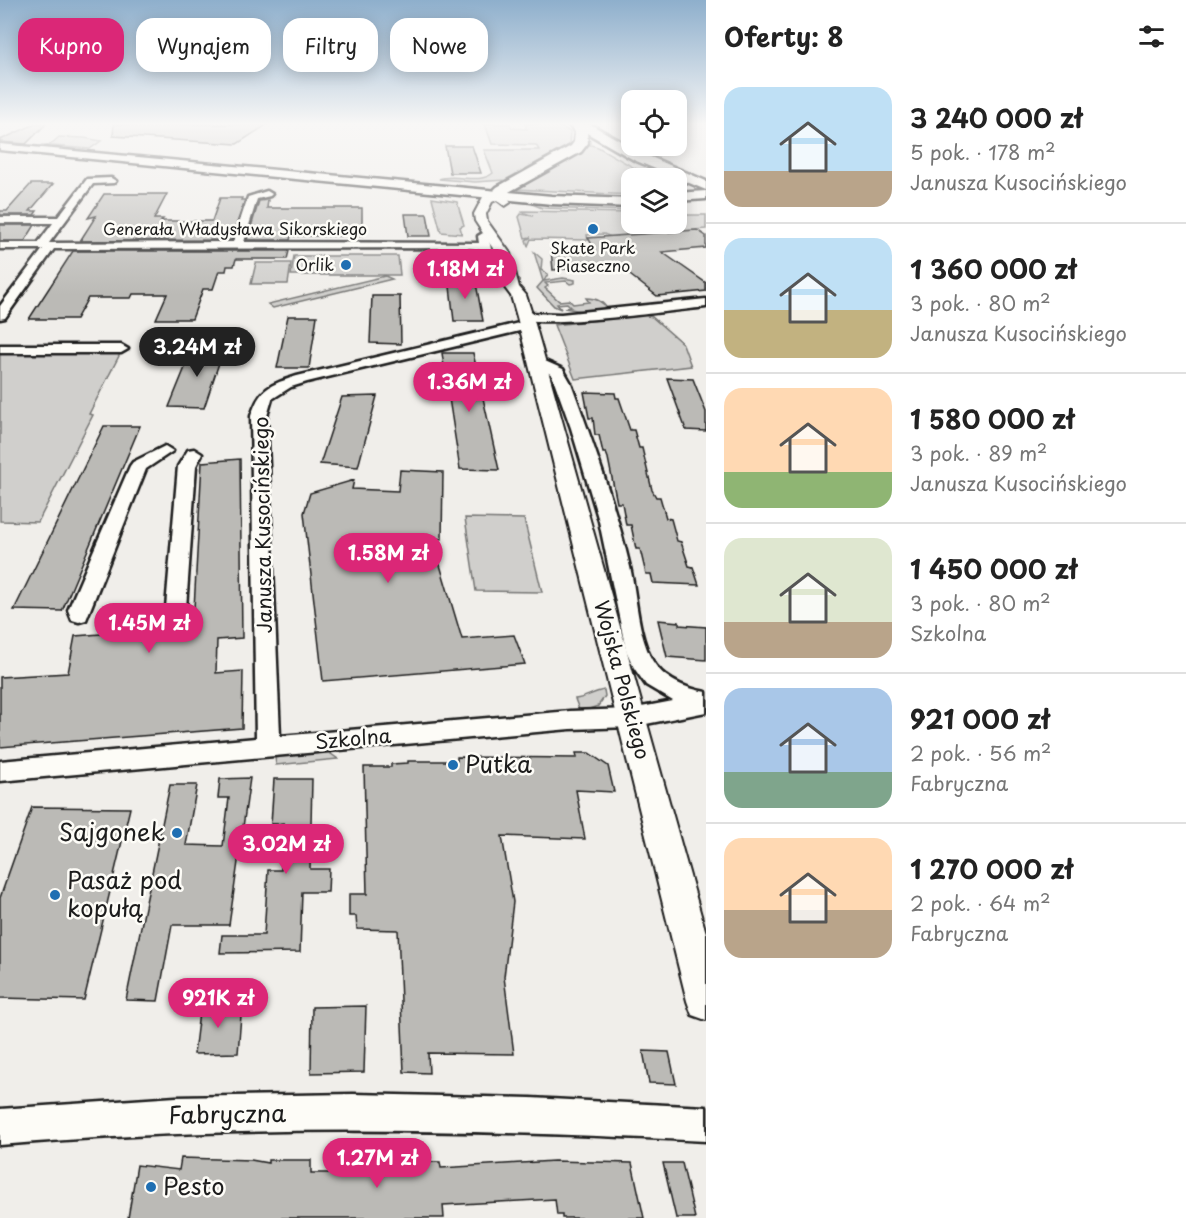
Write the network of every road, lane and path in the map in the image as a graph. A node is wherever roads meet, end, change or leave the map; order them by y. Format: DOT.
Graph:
graph roads {
  1 [pos="111,181"];
  2 [pos="352,181"];
  3 [pos="356,181"];
  4 [pos="524,181"];
  5 [pos="82,191"];
  6 [pos="120,191"];
  7 [pos="267,194"];
  8 [pos="534,195"];
  9 [pos="706,195"];
  10 [pos="687,196"];
  11 [pos="498,197"];
  12 [pos="621,198"];
  13 [pos="706,201"];
  14 [pos="621,202"];
  15 [pos="687,202"];
  16 [pos="499,215"];
  17 [pos="0,220"];
  18 [pos="60,220"];
  19 [pos="503,229"];
  20 [pos="51,232"];
  21 [pos="65,232"];
  22 [pos="400,234"];
  23 [pos="484,238"];
  24 [pos="238,245"];
  25 [pos="0,246"];
  26 [pos="46,246"];
  27 [pos="402,246"];
  28 [pos="511,280"];
  29 [pos="518,295"];
  30 [pos="706,303"];
  31 [pos="0,315"];
  32 [pos="526,321"];
  33 [pos="0,349"];
  34 [pos="121,349"];
  35 [pos="536,361"];
  36 [pos="165,451"];
  37 [pos="194,454"];
  38 [pos="176,608"];
  39 [pos="79,615"];
  40 [pos="706,702"];
  41 [pos="631,718"];
  42 [pos="268,747"];
  43 [pos="0,771"];
  44 [pos="706,1001"];
  45 [pos="706,1124"];
  46 [pos="0,1127"];
  1 -- 5 [label="street"];
  2 -- 11 [label="main road"];
  3 -- 11 [label="main road"];
  4 -- 11 [label="main road"];
  5 -- 6 [label="street"];
  5 -- 18 [label="street"];
  7 -- 24 [label="street"];
  8 -- 11 [label="main road"];
  8 -- 12 [label="main road"];
  8 -- 14 [label="main road"];
  9 -- 10 [label="main road"];
  11 -- 16 [label="street"];
  11 -- 23 [label="street"];
  13 -- 15 [label="main road"];
  17 -- 18 [label="street"];
  18 -- 20 [label="street"];
  19 -- 29 [label="street, Wojska Polskiego"];
  20 -- 21 [label="street"];
  20 -- 26 [label="street"];
  22 -- 27 [label="street"];
  23 -- 27 [label="street, Generała Władysława Sikorskiego"];
  23 -- 28 [label="street, Wojska Polskiego"];
  23 -- 28 [label="street"];
  24 -- 26 [label="street, Generała Władysława Sikorskiego"];
  24 -- 27 [label="street, Generała Władysława Sikorskiego"];
  25 -- 26 [label="street, Generała Władysława Sikorskiego"];
  26 -- 31 [label="street"];
  28 -- 29 [label="street, Wojska Polskiego"];
  29 -- 32 [label="street, Wojska Polskiego"];
  30 -- 32 [label="street, Janusza Kusocińskiego"];
  32 -- 35 [label="street, Wojska Polskiego"];
  32 -- 42 [label="street, Janusza Kusocińskiego"];
  33 -- 34 [label="street"];
  35 -- 40 [label="street, Wojska Polskiego"];
  35 -- 41 [label="street, Wojska Polskiego"];
  36 -- 39 [label="street"];
  37 -- 38 [label="street"];
  40 -- 41 [label="street, Szkolna"];
  41 -- 42 [label="street, Szkolna"];
  41 -- 44 [label="street, Wojska Polskiego"];
  42 -- 43 [label="street, Szkolna"];
  45 -- 46 [label="street, Fabryczna"];
}
